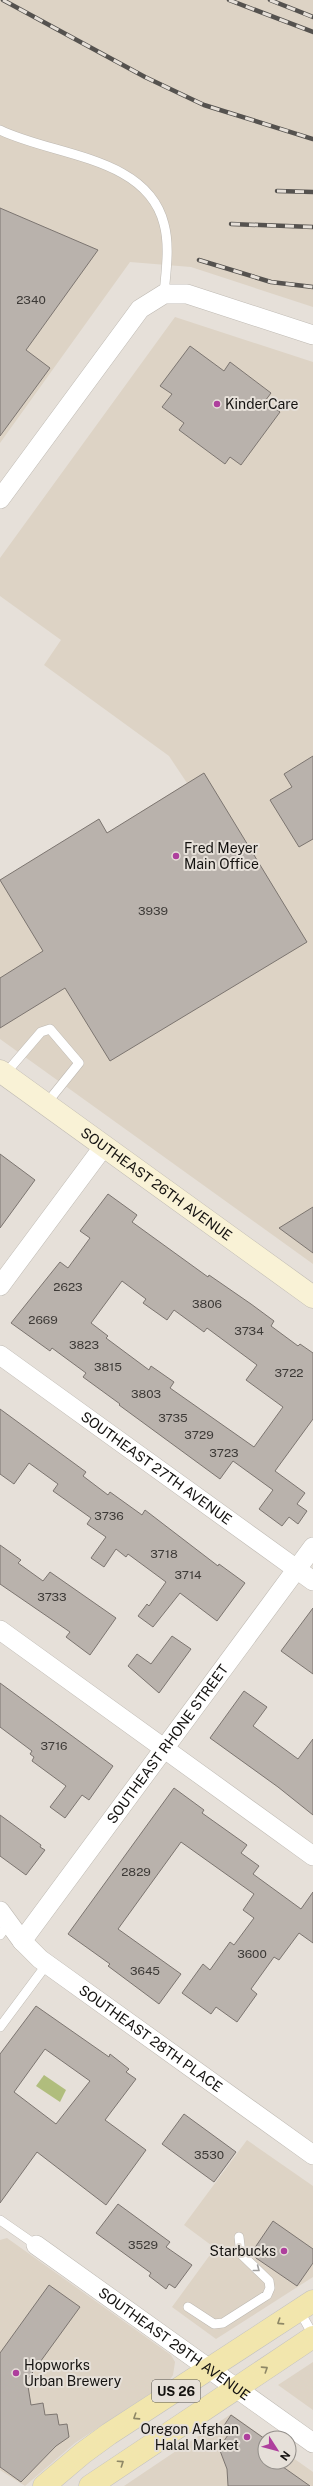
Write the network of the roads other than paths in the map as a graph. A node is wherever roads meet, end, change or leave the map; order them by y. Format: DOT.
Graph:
graph roads {
  1 [pos="0,130"];
  2 [pos="164,294"];
  3 [pos="313,335"];
  4 [pos="0,499"];
  5 [pos="2,1073"];
  6 [pos="46,1104"];
  7 [pos="104,1146"];
  8 [pos="0,1286"];
  9 [pos="313,1297"];
  10 [pos="0,1355"];
  11 [pos="313,1548"];
  12 [pos="297,1569"];
  13 [pos="313,1581"];
  14 [pos="0,1630"];
  15 [pos="165,1748"];
  16 [pos="312,1852"];
  17 [pos="3,1923"];
  18 [pos="22,1941"];
  19 [pos="47,1964"];
  20 [pos="0,2027"];
  21 [pos="313,2155"];
  22 [pos="0,2220"];
  23 [pos="239,2237"];
  24 [pos="36,2245"];
  25 [pos="306,2306"];
  26 [pos="188,2307"];
  27 [pos="313,2336"];
  28 [pos="209,2369"];
  29 [pos="236,2388"];
  30 [pos="313,2443"];
  31 [pos="44,2486"];
  32 [pos="90,2486"];
  1 -- 2 [label="lane"];
  2 -- 3 [label="street"];
  2 -- 4 [label="street"];
  5 -- 6 [label="street, SOUTHEAST 26TH AVENUE"];
  5 -- 6 [label="lane"];
  6 -- 7 [label="street, SOUTHEAST 26TH AVENUE"];
  7 -- 8 [label="street"];
  7 -- 9 [label="street, SOUTHEAST 26TH AVENUE"];
  10 -- 12 [label="street, SOUTHEAST 27TH AVENUE"];
  11 -- 12 [label="street, SOUTHEAST RHONE STREET"];
  12 -- 13 [label="street, SOUTHEAST 27TH AVENUE"];
  12 -- 15 [label="street, SOUTHEAST RHONE STREET"];
  14 -- 15 [label="street"];
  15 -- 16 [label="street"];
  15 -- 18 [label="street, SOUTHEAST RHONE STREET"];
  17 -- 18 [label="street, SOUTHEAST 28TH PLACE"];
  18 -- 19 [label="street, SOUTHEAST 28TH PLACE"];
  19 -- 20 [label="lane"];
  19 -- 21 [label="street, SOUTHEAST 28TH PLACE"];
  22 -- 24 [label="lane"];
  23 -- 26 [label="lane, one-way"];
  24 -- 28 [label="street, SOUTHEAST 29TH AVENUE"];
  25 -- 27 [label="lane"];
  25 -- 28 [label="main road, US 26, one-way"];
  29 -- 27 [label="main road, US 26, one-way"];
  28 -- 29 [label="street, SOUTHEAST 29TH AVENUE"];
  28 -- 31 [label="main road, US 26, one-way"];
  29 -- 30 [label="street, SOUTHEAST 29TH AVENUE"];
  32 -- 29 [label="main road, US 26, one-way"];
}
